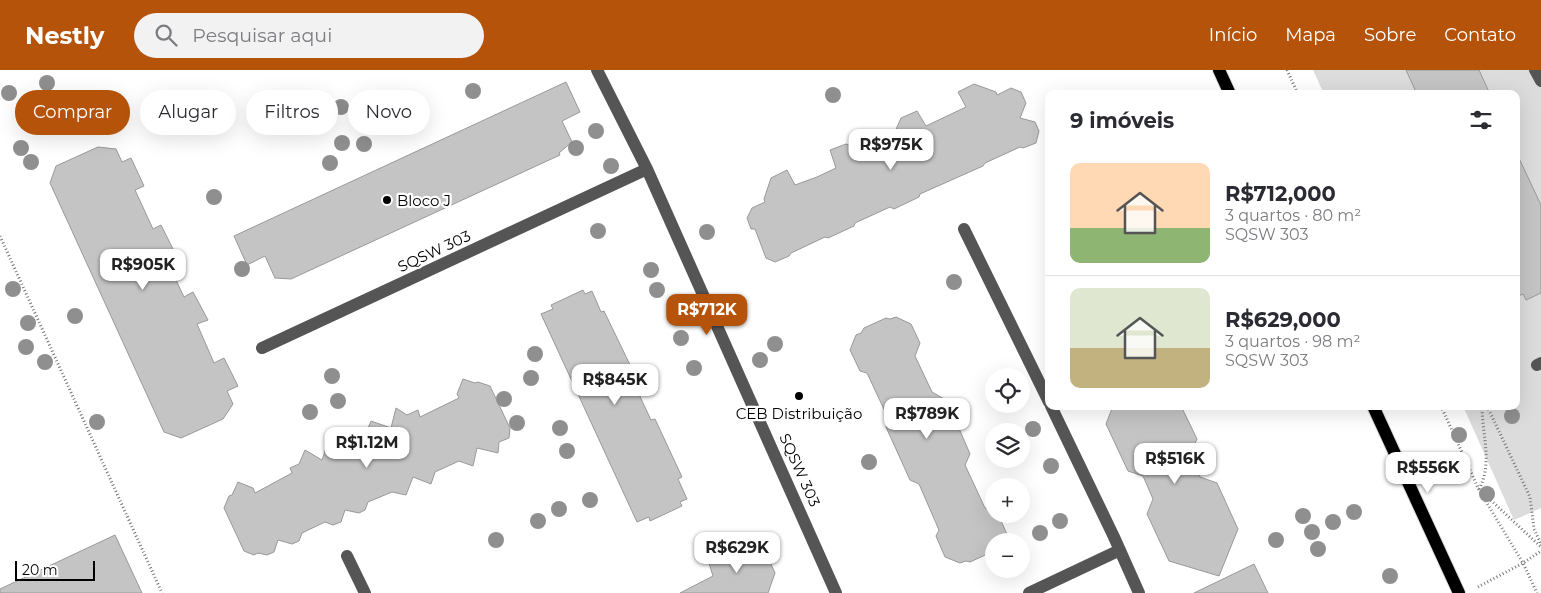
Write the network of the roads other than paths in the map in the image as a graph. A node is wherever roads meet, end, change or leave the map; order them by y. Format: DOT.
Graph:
graph roads {
  1 [pos="596,70"];
  2 [pos="1219,70"];
  3 [pos="1535,70"];
  4 [pos="1541,81"];
  5 [pos="1228,90"];
  6 [pos="648,169"];
  7 [pos="964,229"];
  8 [pos="262,348"];
  9 [pos="1045,394"];
  10 [pos="1053,410"];
  11 [pos="1375,410"];
  12 [pos="1120,550"];
  13 [pos="347,556"];
  14 [pos="365,593"];
  15 [pos="836,593"];
  16 [pos="1029,593"];
  17 [pos="1138,593"];
  18 [pos="1459,593"];
  1 -- 6 [label="street, SQSW 303"];
  2 -- 5 [label="main road"];
  3 -- 4 [label="street"];
  6 -- 8 [label="street, SQSW 303"];
  6 -- 15 [label="street, SQSW 303"];
  7 -- 9 [label="street"];
  10 -- 12 [label="street"];
  11 -- 18 [label="main road"];
  12 -- 16 [label="street"];
  12 -- 17 [label="street"];
  13 -- 14 [label="street"];
}
